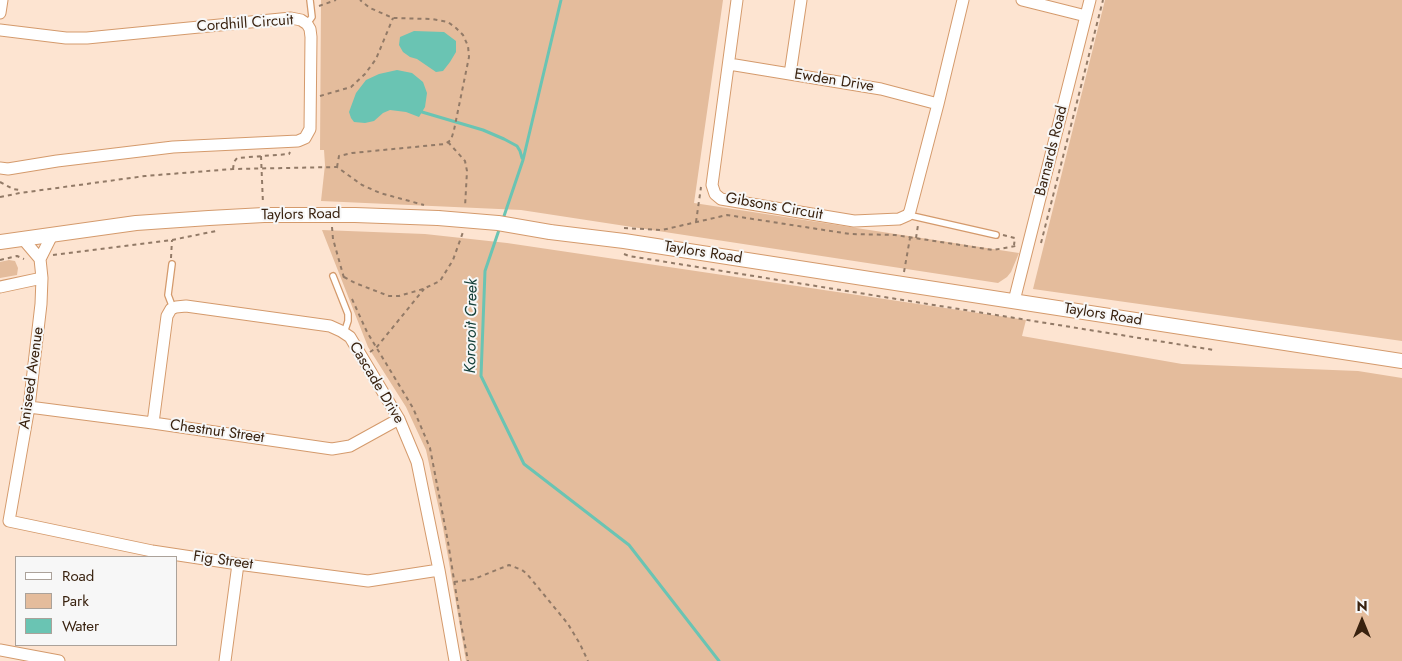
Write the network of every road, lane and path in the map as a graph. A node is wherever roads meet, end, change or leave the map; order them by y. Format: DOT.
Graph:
graph roads {
  1 [pos="2,0"];
  2 [pos="310,0"];
  3 [pos="360,0"];
  4 [pos="737,0"];
  5 [pos="801,0"];
  6 [pos="963,0"];
  7 [pos="1022,0"];
  8 [pos="1090,0"];
  9 [pos="1103,0"];
  10 [pos="0,13"];
  11 [pos="1086,16"];
  12 [pos="393,18"];
  13 [pos="306,24"];
  14 [pos="0,30"];
  15 [pos="729,64"];
  16 [pos="790,74"];
  17 [pos="311,99"];
  18 [pos="938,104"];
  19 [pos="291,142"];
  20 [pos="448,142"];
  21 [pos="261,156"];
  22 [pos="337,167"];
  23 [pos="0,168"];
  24 [pos="262,168"];
  25 [pos="233,169"];
  26 [pos="0,182"];
  27 [pos="712,185"];
  28 [pos="20,193"];
  29 [pos="0,198"];
  30 [pos="435,212"];
  31 [pos="264,215"];
  32 [pos="464,215"];
  33 [pos="908,215"];
  34 [pos="920,218"];
  35 [pos="696,222"];
  36 [pos="616,227"];
  37 [pos="222,230"];
  38 [pos="463,232"];
  39 [pos="52,235"];
  40 [pos="996,235"];
  41 [pos="910,238"];
  42 [pos="916,238"];
  43 [pos="23,239"];
  44 [pos="172,240"];
  45 [pos="0,242"];
  46 [pos="1014,245"];
  47 [pos="1027,248"];
  48 [pos="621,252"];
  49 [pos="40,259"];
  50 [pos="0,260"];
  51 [pos="172,264"];
  52 [pos="333,276"];
  53 [pos="343,277"];
  54 [pos="42,278"];
  55 [pos="902,284"];
  56 [pos="0,287"];
  57 [pos="424,289"];
  58 [pos="1014,301"];
  59 [pos="173,308"];
  60 [pos="344,333"];
  61 [pos="376,348"];
  62 [pos="1214,350"];
  63 [pos="1402,361"];
  64 [pos="29,408"];
  65 [pos="399,419"];
  66 [pos="153,423"];
  67 [pos="5,521"];
  68 [pos="238,564"];
  69 [pos="439,570"];
  70 [pos="454,581"];
  71 [pos="0,650"];
  72 [pos="34,658"];
  73 [pos="59,661"];
  74 [pos="225,661"];
  75 [pos="455,661"];
  76 [pos="588,661"];
  1 -- 10 [label="street"];
  2 -- 13 [label="lane"];
  3 -- 12 [label="path"];
  4 -- 15 [label="street, Gibsons Circuit"];
  5 -- 16 [label="street"];
  6 -- 18 [label="street"];
  7 -- 11 [label="street"];
  8 -- 11 [label="street, Barnards Road"];
  9 -- 47 [label="path"];
  11 -- 47 [label="street, Barnards Road"];
  12 -- 17 [label="path"];
  12 -- 20 [label="path"];
  13 -- 14 [label="street, Cordhill Circuit"];
  13 -- 17 [label="street, Cordhill Circuit"];
  15 -- 16 [label="street, Ewden Drive"];
  15 -- 27 [label="street, Gibsons Circuit"];
  16 -- 18 [label="street, Ewden Drive"];
  17 -- 19 [label="street, Cordhill Circuit"];
  18 -- 33 [label="street"];
  19 -- 21 [label="path"];
  19 -- 23 [label="street"];
  20 -- 22 [label="path"];
  20 -- 32 [label="path"];
  21 -- 24 [label="path"];
  21 -- 25 [label="path"];
  22 -- 24 [label="path"];
  22 -- 30 [label="path"];
  24 -- 25 [label="path"];
  24 -- 31 [label="path"];
  25 -- 28 [label="path"];
  26 -- 28 [label="path"];
  27 -- 33 [label="street, Gibsons Circuit"];
  27 -- 35 [label="path"];
  28 -- 29 [label="path"];
  30 -- 31 [label="street, Taylors Road"];
  30 -- 55 [label="street, Taylors Road, bridge"];
  31 -- 39 [label="street, Taylors Road"];
  33 -- 34 [label="lane"];
  34 -- 40 [label="lane"];
  34 -- 42 [label="path"];
  35 -- 36 [label="path"];
  35 -- 41 [label="path"];
  37 -- 44 [label="path"];
  38 -- 57 [label="path"];
  39 -- 43 [label="street, Taylors Road"];
  39 -- 49 [label="street"];
  40 -- 46 [label="path"];
  41 -- 42 [label="path"];
  41 -- 55 [label="path"];
  42 -- 46 [label="path"];
  43 -- 45 [label="street, Taylors Road"];
  43 -- 49 [label="street"];
  44 -- 49 [label="path"];
  44 -- 51 [label="path"];
  46 -- 47 [label="path"];
  47 -- 58 [label="street, Barnards Road"];
  48 -- 62 [label="path"];
  49 -- 50 [label="path"];
  49 -- 54 [label="street, Aniseed Avenue"];
  51 -- 59 [label="lane"];
  52 -- 60 [label="lane"];
  53 -- 57 [label="path"];
  54 -- 56 [label="street"];
  54 -- 64 [label="street, Aniseed Avenue"];
  55 -- 58 [label="street, Taylors Road"];
  57 -- 61 [label="path"];
  58 -- 63 [label="street, Taylors Road"];
  59 -- 60 [label="street, Cascade Drive"];
  59 -- 66 [label="street"];
  60 -- 65 [label="street, Cascade Drive"];
  64 -- 66 [label="street, Chestnut Street"];
  64 -- 67 [label="street, Aniseed Avenue"];
  65 -- 66 [label="street, Chestnut Street"];
  65 -- 69 [label="street, Cascade Drive"];
  67 -- 68 [label="street, Fig Street"];
  68 -- 69 [label="street, Fig Street"];
  68 -- 74 [label="street"];
  69 -- 75 [label="street, Cascade Drive"];
  70 -- 76 [label="path"];
  71 -- 72 [label="street"];
  72 -- 73 [label="street"];
}
